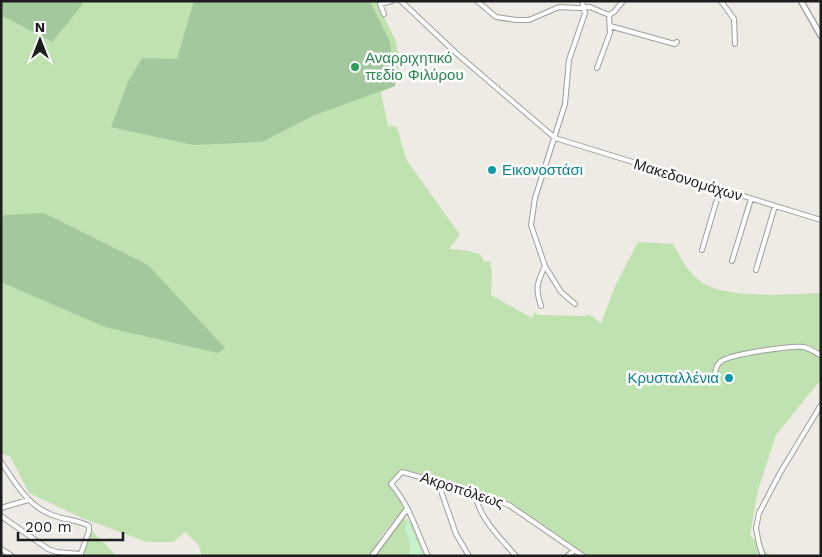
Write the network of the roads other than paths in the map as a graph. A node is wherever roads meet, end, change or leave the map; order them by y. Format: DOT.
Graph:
graph roads {
  1 [pos="392,1"];
  2 [pos="401,1"];
  3 [pos="478,1"];
  4 [pos="582,1"];
  5 [pos="622,1"];
  6 [pos="720,1"];
  7 [pos="801,1"];
  8 [pos="585,7"];
  9 [pos="384,14"];
  10 [pos="609,15"];
  11 [pos="610,26"];
  12 [pos="821,36"];
  13 [pos="677,42"];
  14 [pos="735,44"];
  15 [pos="597,68"];
  16 [pos="555,138"];
  17 [pos="720,189"];
  18 [pos="751,199"];
  19 [pos="775,206"];
  20 [pos="821,220"];
  21 [pos="702,250"];
  22 [pos="732,261"];
  23 [pos="545,266"];
  24 [pos="756,270"];
  25 [pos="575,304"];
  26 [pos="541,306"];
  27 [pos="821,356"];
  28 [pos="714,376"];
  29 [pos="821,405"];
  30 [pos="1,462"];
  31 [pos="440,483"];
  32 [pos="477,494"];
  33 [pos="28,500"];
  34 [pos="1,508"];
  35 [pos="407,509"];
  36 [pos="1,516"];
  37 [pos="1,548"];
  38 [pos="575,550"];
  39 [pos="80,555"];
  40 [pos="12,556"];
  41 [pos="372,556"];
  42 [pos="428,556"];
  43 [pos="469,556"];
  44 [pos="516,556"];
  45 [pos="567,556"];
  46 [pos="583,556"];
  47 [pos="763,556"];
  1 -- 9 [label="street"];
  2 -- 16 [label="street"];
  3 -- 8 [label="street"];
  4 -- 8 [label="street"];
  5 -- 10 [label="street"];
  6 -- 14 [label="street"];
  7 -- 12 [label="street"];
  8 -- 10 [label="street"];
  8 -- 16 [label="street"];
  10 -- 11 [label="street"];
  11 -- 13 [label="street"];
  11 -- 15 [label="street"];
  16 -- 17 [label="street, Μακεδονομάχων"];
  16 -- 23 [label="street"];
  17 -- 18 [label="street, Μακεδονομάχων"];
  17 -- 21 [label="street"];
  18 -- 19 [label="street, Μακεδονομάχων"];
  18 -- 22 [label="street"];
  19 -- 20 [label="street, Μακεδονομάχων"];
  19 -- 24 [label="street"];
  23 -- 25 [label="street"];
  23 -- 26 [label="street"];
  27 -- 28 [label="street"];
  29 -- 47 [label="street"];
  30 -- 33 [label="street"];
  31 -- 32 [label="street, Ακροπόλεως"];
  31 -- 35 [label="street, Ακροπόλεως"];
  31 -- 43 [label="street"];
  32 -- 38 [label="street, Ακροπόλεως"];
  32 -- 44 [label="street"];
  33 -- 34 [label="street"];
  33 -- 39 [label="street"];
  35 -- 41 [label="street"];
  35 -- 42 [label="street"];
  36 -- 39 [label="street"];
  37 -- 40 [label="street"];
  38 -- 45 [label="street"];
  38 -- 46 [label="street, Ακροπόλεως"];
}
